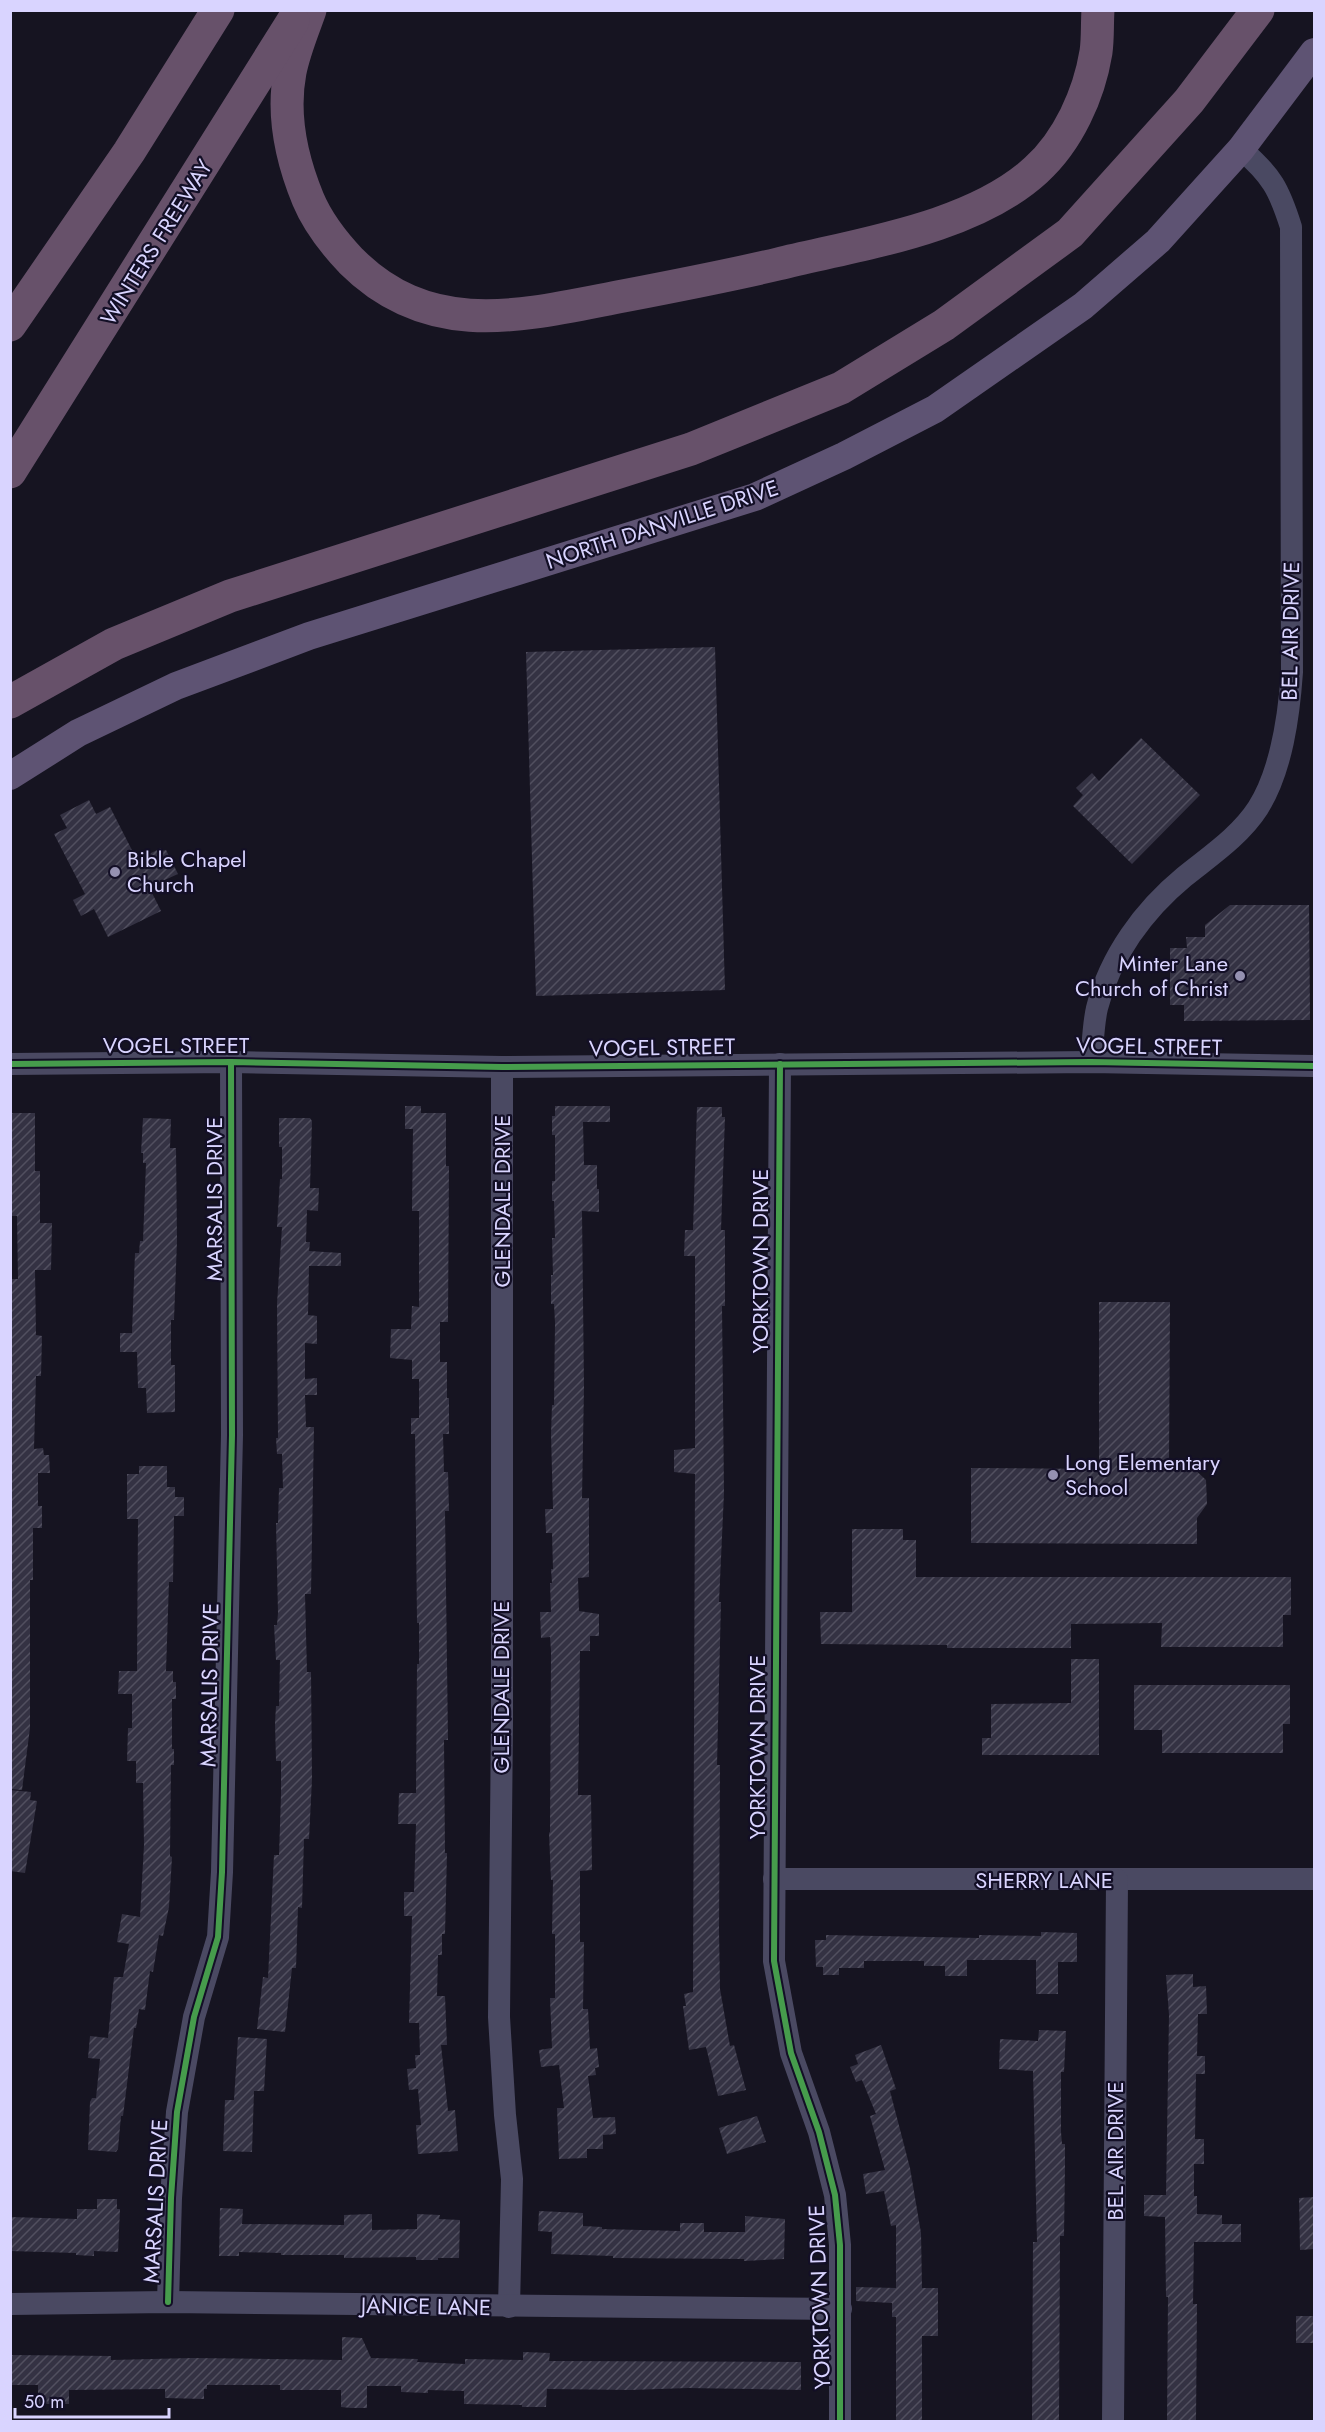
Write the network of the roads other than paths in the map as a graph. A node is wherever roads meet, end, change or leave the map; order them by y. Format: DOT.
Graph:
graph roads {
  1 [pos="218,10"];
  2 [pos="300,10"];
  3 [pos="310,10"];
  4 [pos="1098,10"];
  5 [pos="1258,10"];
  6 [pos="1314,52"];
  7 [pos="1241,149"];
  8 [pos="129,152"];
  9 [pos="10,286"];
  10 [pos="10,325"];
  11 [pos="10,472"];
  12 [pos="10,702"];
  13 [pos="10,776"];
  14 [pos="231,1062"];
  15 [pos="1091,1062"];
  16 [pos="10,1064"];
  17 [pos="780,1064"];
  18 [pos="1314,1066"];
  19 [pos="502,1067"];
  20 [pos="774,1879"];
  21 [pos="1314,1879"];
  22 [pos="1117,1880"];
  23 [pos="168,2302"];
  24 [pos="10,2304"];
  25 [pos="509,2307"];
  26 [pos="841,2309"];
  27 [pos="840,2421"];
  28 [pos="1113,2421"];
  1 -- 8 [label="highway"];
  2 -- 11 [label="highway, WINTERS FREEWAY"];
  3 -- 4 [label="highway"];
  5 -- 12 [label="highway"];
  6 -- 7 [label="main road, NORTH DANVILLE DRIVE"];
  7 -- 13 [label="main road, NORTH DANVILLE DRIVE"];
  7 -- 15 [label="street, BEL AIR DRIVE"];
  8 -- 9 [label="highway"];
  8 -- 10 [label="highway"];
  14 -- 16 [label="street, VOGEL STREET"];
  14 -- 19 [label="street, VOGEL STREET"];
  14 -- 23 [label="street, MARSALIS DRIVE"];
  15 -- 17 [label="street, VOGEL STREET"];
  15 -- 18 [label="street, VOGEL STREET"];
  17 -- 19 [label="street, VOGEL STREET"];
  17 -- 20 [label="street, YORKTOWN DRIVE"];
  19 -- 25 [label="street, GLENDALE DRIVE"];
  20 -- 22 [label="street, SHERRY LANE"];
  20 -- 26 [label="street, YORKTOWN DRIVE"];
  21 -- 22 [label="street, SHERRY LANE"];
  22 -- 28 [label="street, BEL AIR DRIVE"];
  23 -- 24 [label="street, JANICE LANE"];
  23 -- 25 [label="street, JANICE LANE"];
  25 -- 26 [label="street, JANICE LANE"];
  26 -- 27 [label="street, YORKTOWN DRIVE"];
}
